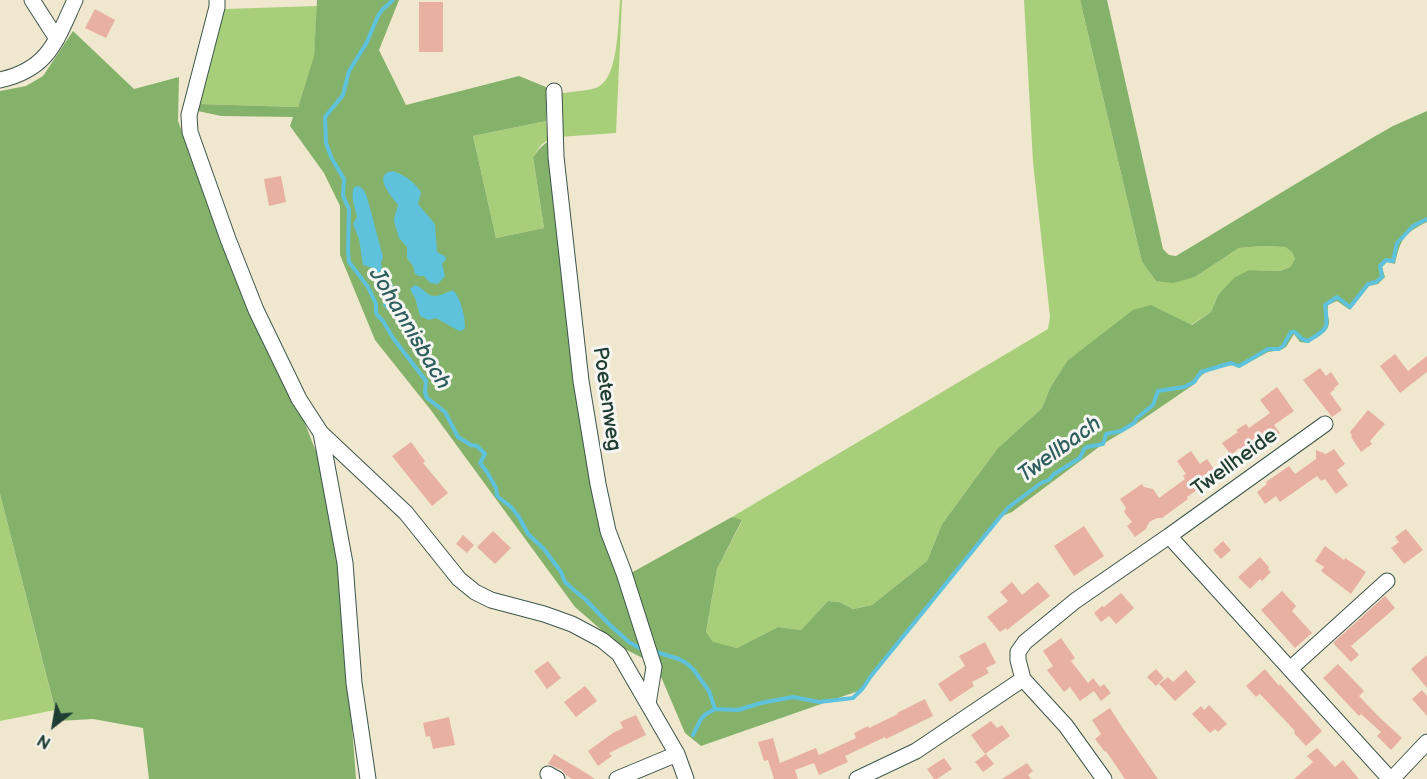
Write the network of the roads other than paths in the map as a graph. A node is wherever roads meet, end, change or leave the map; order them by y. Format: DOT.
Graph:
graph roads {
  1 [pos="32,0"];
  2 [pos="75,0"];
  3 [pos="217,0"];
  4 [pos="57,39"];
  5 [pos="0,80"];
  6 [pos="554,91"];
  7 [pos="1325,424"];
  8 [pos="321,433"];
  9 [pos="1169,536"];
  10 [pos="1387,581"];
  11 [pos="1290,669"];
  12 [pos="1023,679"];
  13 [pos="648,704"];
  14 [pos="1427,742"];
  15 [pos="677,754"];
  16 [pos="368,779"];
  17 [pos="617,779"];
  18 [pos="686,779"];
  19 [pos="857,779"];
  20 [pos="1104,779"];
  21 [pos="1391,779"];
  1 -- 4 [label="street"];
  2 -- 4 [label="street"];
  3 -- 8 [label="street"];
  4 -- 5 [label="street"];
  6 -- 13 [label="street, Poetenweg"];
  7 -- 9 [label="street, Twellheide"];
  8 -- 13 [label="street"];
  8 -- 16 [label="street"];
  9 -- 11 [label="street"];
  9 -- 12 [label="street, Twellheide"];
  10 -- 11 [label="street"];
  11 -- 21 [label="street"];
  12 -- 19 [label="street"];
  12 -- 20 [label="street"];
  13 -- 15 [label="street"];
  14 -- 21 [label="street"];
  15 -- 17 [label="street"];
  15 -- 18 [label="street"];
}
